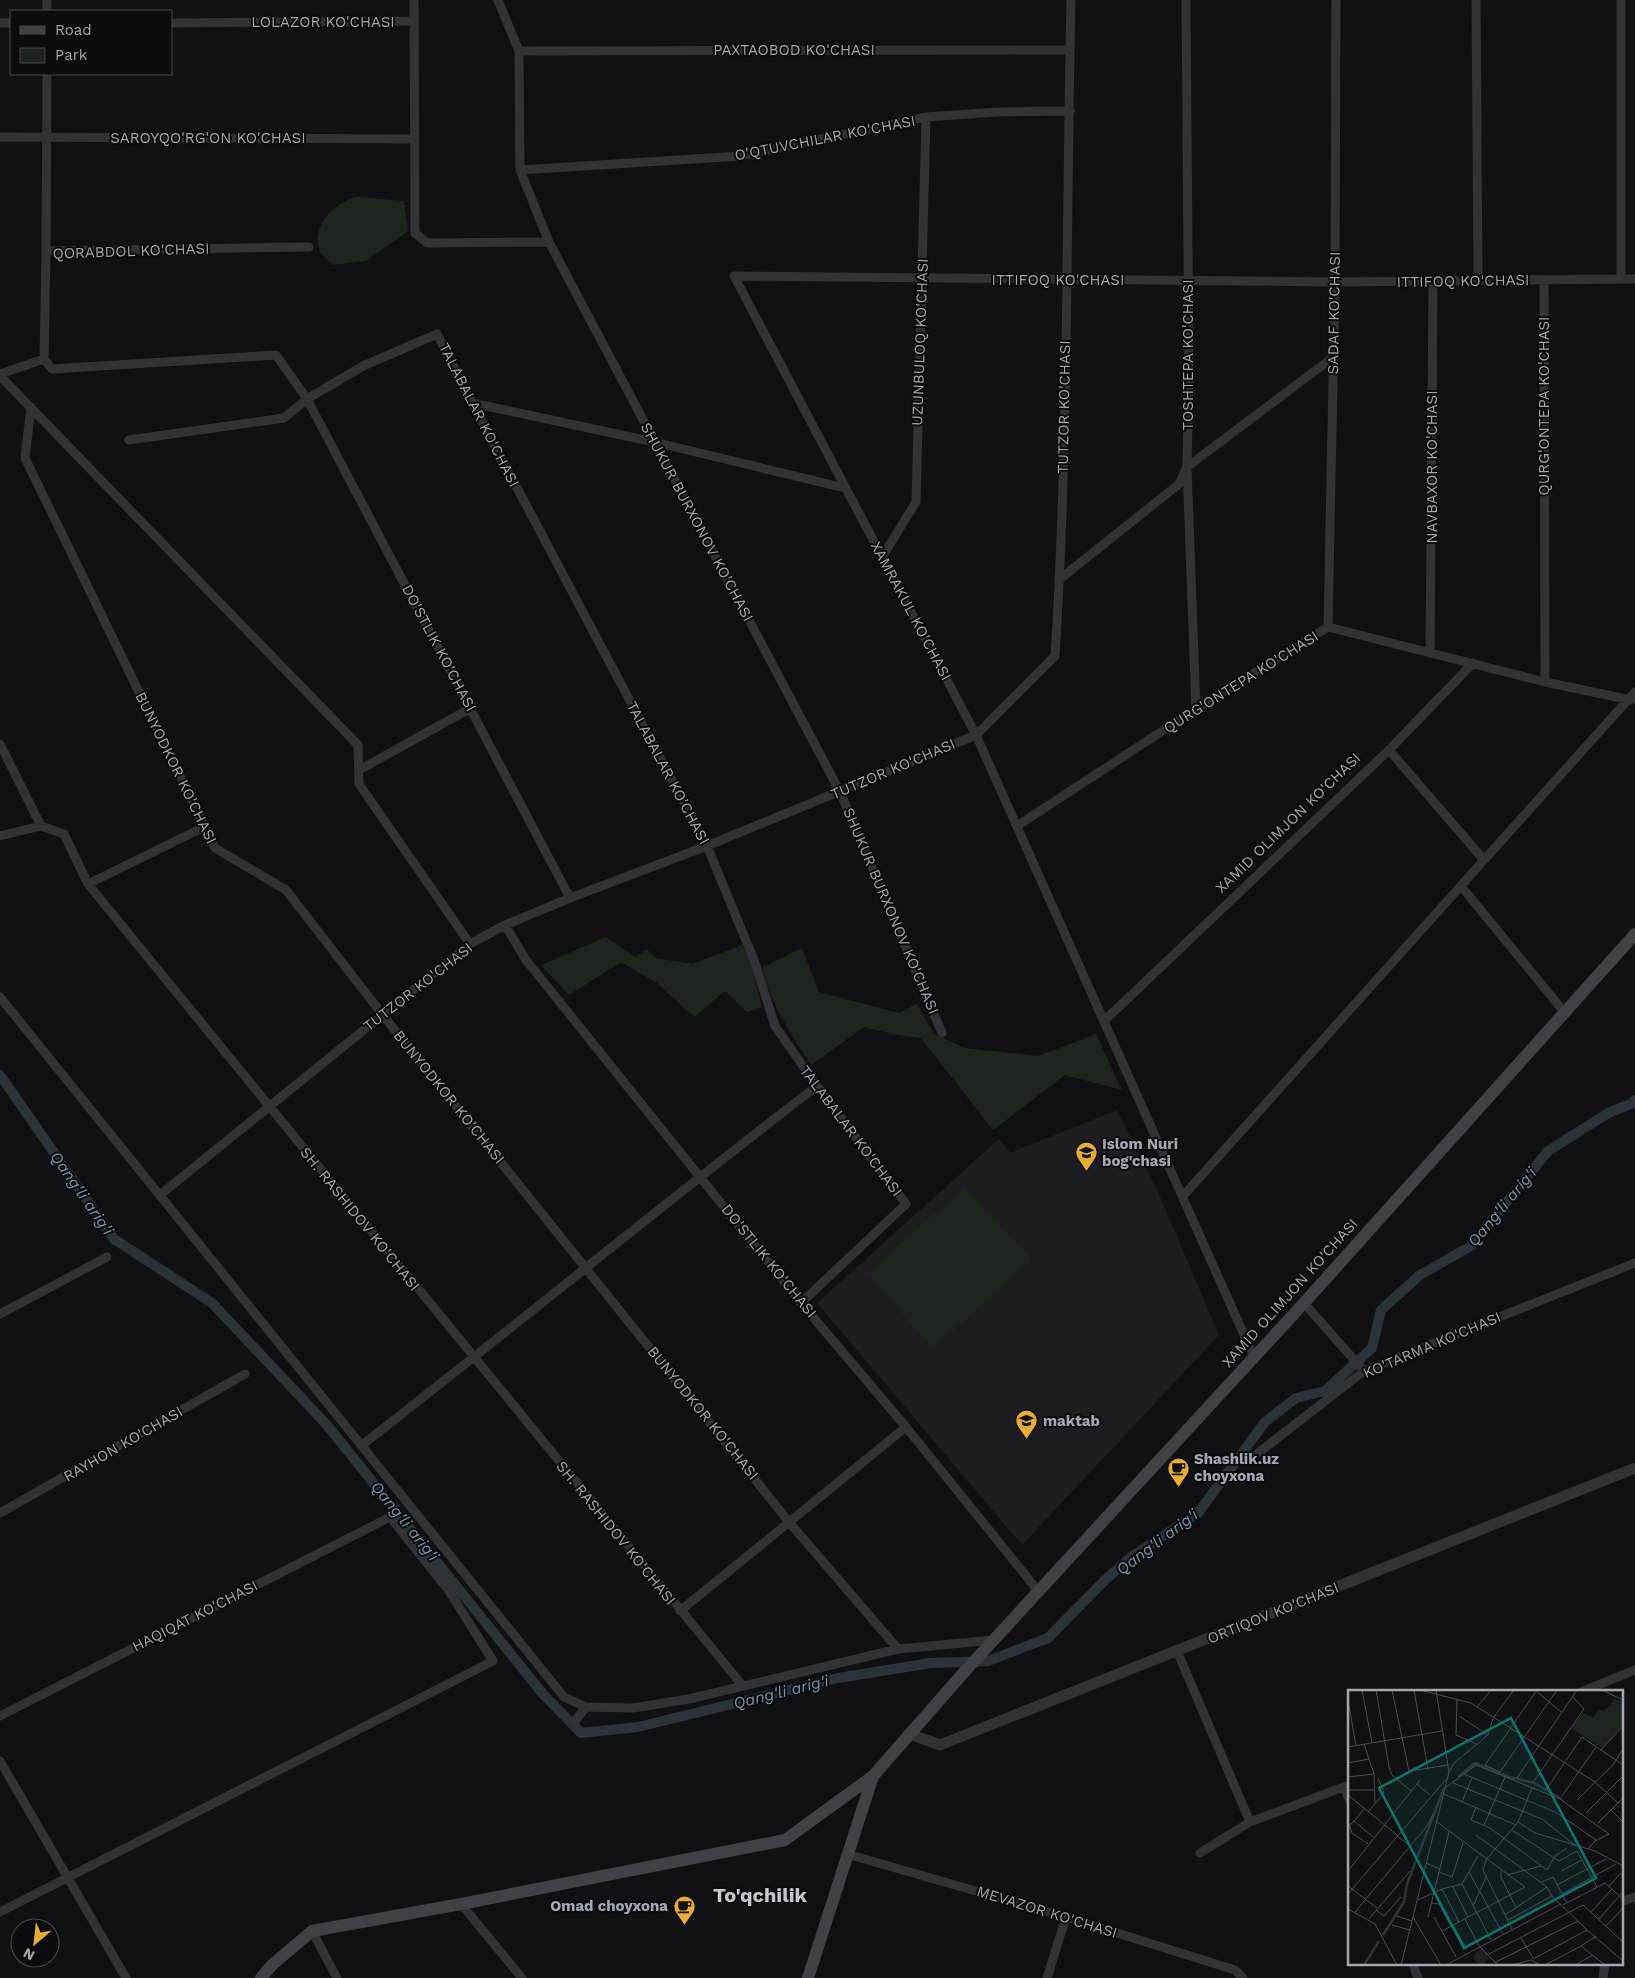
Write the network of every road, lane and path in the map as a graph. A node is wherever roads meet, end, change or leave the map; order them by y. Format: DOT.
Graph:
graph roads {
  1 [pos="414,0"];
  2 [pos="498,0"];
  3 [pos="1071,0"];
  4 [pos="1186,0"];
  5 [pos="1336,0"];
  6 [pos="1476,0"];
  7 [pos="1621,0"];
  8 [pos="414,21"];
  9 [pos="172,23"];
  10 [pos="1070,50"];
  11 [pos="519,51"];
  12 [pos="47,75"];
  13 [pos="1070,111"];
  14 [pos="926,118"];
  15 [pos="0,137"];
  16 [pos="46,137"];
  17 [pos="416,139"];
  18 [pos="520,170"];
  19 [pos="549,242"];
  20 [pos="309,247"];
  21 [pos="46,251"];
  22 [pos="1621,278"];
  23 [pos="1635,278"];
  24 [pos="922,279"];
  25 [pos="1067,280"];
  26 [pos="1188,280"];
  27 [pos="1544,280"];
  28 [pos="1478,281"];
  29 [pos="1335,282"];
  30 [pos="1433,282"];
  31 [pos="1332,358"];
  32 [pos="44,359"];
  33 [pos="0,375"];
  34 [pos="307,399"];
  35 [pos="472,403"];
  36 [pos="31,407"];
  37 [pos="129,440"];
  38 [pos="654,442"];
  39 [pos="1187,467"];
  40 [pos="845,488"];
  41 [pos="882,556"];
  42 [pos="1060,579"];
  43 [pos="1328,627"];
  44 [pos="1430,652"];
  45 [pos="1473,663"];
  46 [pos="1545,682"];
  47 [pos="1635,692"];
  48 [pos="1631,700"];
  49 [pos="470,708"];
  50 [pos="1196,709"];
  51 [pos="976,735"];
  52 [pos="0,744"];
  53 [pos="1389,750"];
  54 [pos="359,770"];
  55 [pos="840,792"];
  56 [pos="41,826"];
  57 [pos="1017,826"];
  58 [pos="204,827"];
  59 [pos="0,836"];
  60 [pos="707,846"];
  61 [pos="1484,860"];
  62 [pos="88,884"];
  63 [pos="1461,886"];
  64 [pos="570,898"];
  65 [pos="505,925"];
  66 [pos="1635,934"];
  67 [pos="470,944"];
  68 [pos="0,997"];
  69 [pos="1565,1013"];
  70 [pos="382,1014"];
  71 [pos="1104,1021"];
  72 [pos="942,1033"];
  73 [pos="817,1086"];
  74 [pos="269,1107"];
  75 [pos="700,1176"];
  76 [pos="160,1195"];
  77 [pos="1183,1196"];
  78 [pos="107,1257"];
  79 [pos="1635,1263"];
  80 [pos="587,1268"];
  81 [pos="801,1303"];
  82 [pos="1304,1303"];
  83 [pos="0,1314"];
  84 [pos="1254,1357"];
  85 [pos="474,1358"];
  86 [pos="1358,1365"];
  87 [pos="245,1374"];
  88 [pos="906,1427"];
  89 [pos="361,1446"];
  90 [pos="1249,1460"];
  91 [pos="1635,1468"];
  92 [pos="0,1513"];
  93 [pos="789,1522"];
  94 [pos="1039,1592"];
  95 [pos="680,1611"];
  96 [pos="995,1640"];
  97 [pos="898,1649"];
  98 [pos="1177,1651"];
  99 [pos="1635,1670"];
  100 [pos="742,1685"];
  101 [pos="1586,1690"];
  102 [pos="586,1707"];
  103 [pos="0,1716"];
  104 [pos="575,1721"];
  105 [pos="910,1734"];
  106 [pos="0,1761"];
  107 [pos="873,1776"];
  108 [pos="1346,1786"];
  109 [pos="1250,1822"];
  110 [pos="1200,1853"];
  111 [pos="847,1854"];
  112 [pos="68,1877"];
  113 [pos="1635,1898"];
  114 [pos="1622,1902"];
  115 [pos="461,1904"];
  116 [pos="0,1912"];
  117 [pos="1066,1917"];
  118 [pos="312,1931"];
  119 [pos="1413,1966"];
  120 [pos="126,1978"];
  121 [pos="261,1978"];
  122 [pos="337,1978"];
  123 [pos="522,1978"];
  124 [pos="808,1978"];
  125 [pos="1047,1978"];
  126 [pos="1242,1978"];
  127 [pos="1418,1978"];
  1 -- 8 [label="street"];
  2 -- 11 [label="street, SHUKUR BURXONOV KO'CHASI"];
  3 -- 10 [label="street, TUTZOR KO'CHASI"];
  4 -- 26 [label="street, TOSHTEPA KO'CHASI"];
  5 -- 29 [label="street, SADAF KO'CHASI"];
  6 -- 28 [label="street"];
  7 -- 22 [label="street"];
  8 -- 9 [label="street, LOLAZOR KO'CHASI"];
  8 -- 17 [label="street, LOLAZOR KO'CHASI"];
  10 -- 11 [label="street, PAXTAOBOD KO'CHASI"];
  10 -- 13 [label="street, TUTZOR KO'CHASI"];
  11 -- 18 [label="street, SHUKUR BURXONOV KO'CHASI"];
  12 -- 16 [label="street"];
  13 -- 14 [label="street, O'QTUVCHILAR KO'CHASI"];
  13 -- 25 [label="street, TUTZOR KO'CHASI"];
  14 -- 18 [label="street, O'QTUVCHILAR KO'CHASI"];
  14 -- 24 [label="street, UZUNBULOQ KO'CHASI"];
  15 -- 16 [label="street, SAROYQO'RG'ON KO'CHASI"];
  16 -- 17 [label="street, SAROYQO'RG'ON KO'CHASI"];
  16 -- 21 [label="street"];
  17 -- 19 [label="street, LOLAZOR KO'CHASI"];
  18 -- 19 [label="street, SHUKUR BURXONOV KO'CHASI"];
  19 -- 38 [label="street, SHUKUR BURXONOV KO'CHASI"];
  20 -- 21 [label="street, QORABDOL KO'CHASI"];
  21 -- 32 [label="street, QORABDOL KO'CHASI"];
  22 -- 23 [label="street, ITTIFOQ KO'CHASI"];
  22 -- 27 [label="street, ITTIFOQ KO'CHASI"];
  24 -- 25 [label="street, ITTIFOQ KO'CHASI"];
  24 -- 40 [label="street, ITTIFOQ KO'CHASI"];
  24 -- 41 [label="street, UZUNBULOQ KO'CHASI"];
  25 -- 26 [label="street, ITTIFOQ KO'CHASI"];
  25 -- 42 [label="street, TUTZOR KO'CHASI"];
  26 -- 29 [label="street, ITTIFOQ KO'CHASI"];
  26 -- 39 [label="street, TOSHTEPA KO'CHASI"];
  27 -- 28 [label="street, ITTIFOQ KO'CHASI"];
  27 -- 46 [label="street, QURG'ONTEPA KO'CHASI"];
  28 -- 30 [label="street, ITTIFOQ KO'CHASI"];
  29 -- 30 [label="street, ITTIFOQ KO'CHASI"];
  29 -- 31 [label="street, SADAF KO'CHASI"];
  30 -- 44 [label="street, NAVBAXOR KO'CHASI"];
  31 -- 39 [label="street"];
  31 -- 43 [label="street, SADAF KO'CHASI"];
  32 -- 33 [label="street"];
  32 -- 34 [label="street, DO'STLIK KO'CHASI"];
  33 -- 36 [label="street"];
  34 -- 35 [label="street, TALABALAR KO'CHASI"];
  34 -- 37 [label="street"];
  34 -- 49 [label="street, DO'STLIK KO'CHASI"];
  35 -- 38 [label="street"];
  35 -- 60 [label="street, TALABALAR KO'CHASI"];
  36 -- 54 [label="street"];
  36 -- 58 [label="street, BUNYODKOR KO'CHASI"];
  38 -- 40 [label="street"];
  38 -- 55 [label="street, SHUKUR BURXONOV KO'CHASI"];
  39 -- 42 [label="street"];
  39 -- 50 [label="street, TOSHTEPA KO'CHASI"];
  40 -- 41 [label="street, XAMRAKUL KO'CHASI"];
  41 -- 51 [label="street, XAMRAKUL KO'CHASI"];
  42 -- 51 [label="street, TUTZOR KO'CHASI"];
  43 -- 44 [label="street, QURG'ONTEPA KO'CHASI"];
  43 -- 50 [label="street, QURG'ONTEPA KO'CHASI"];
  44 -- 45 [label="street, QURG'ONTEPA KO'CHASI"];
  45 -- 46 [label="street, QURG'ONTEPA KO'CHASI"];
  45 -- 53 [label="street, XAMID OLIMJON KO'CHASI"];
  46 -- 48 [label="street, QURG'ONTEPA KO'CHASI"];
  47 -- 48 [label="street"];
  48 -- 61 [label="street"];
  49 -- 54 [label="street"];
  49 -- 64 [label="street, DO'STLIK KO'CHASI"];
  50 -- 57 [label="street, QURG'ONTEPA KO'CHASI"];
  51 -- 55 [label="street, TUTZOR KO'CHASI"];
  51 -- 57 [label="street, XAMRAKUL KO'CHASI"];
  52 -- 56 [label="street"];
  53 -- 61 [label="street"];
  53 -- 71 [label="street, XAMID OLIMJON KO'CHASI"];
  54 -- 67 [label="street"];
  55 -- 60 [label="street, TUTZOR KO'CHASI"];
  55 -- 72 [label="street, SHUKUR BURXONOV KO'CHASI"];
  56 -- 59 [label="street"];
  56 -- 62 [label="street, SH. RASHIDOV KO'CHASI"];
  57 -- 71 [label="street, XAMRAKUL KO'CHASI"];
  58 -- 62 [label="street"];
  58 -- 70 [label="street, BUNYODKOR KO'CHASI"];
  60 -- 64 [label="street, TUTZOR KO'CHASI"];
  60 -- 73 [label="street, TALABALAR KO'CHASI"];
  61 -- 63 [label="street"];
  62 -- 74 [label="street, SH. RASHIDOV KO'CHASI"];
  63 -- 69 [label="street"];
  63 -- 77 [label="street"];
  64 -- 65 [label="street, TUTZOR KO'CHASI"];
  65 -- 67 [label="street, TUTZOR KO'CHASI"];
  65 -- 75 [label="street, DO'STLIK KO'CHASI"];
  66 -- 69 [label="main road, XAMID OLIMJON KO'CHASI"];
  67 -- 70 [label="street, TUTZOR KO'CHASI"];
  68 -- 76 [label="street"];
  69 -- 82 [label="main road, XAMID OLIMJON KO'CHASI"];
  70 -- 74 [label="street, TUTZOR KO'CHASI"];
  70 -- 80 [label="street, BUNYODKOR KO'CHASI"];
  71 -- 77 [label="street, XAMRAKUL KO'CHASI"];
  73 -- 75 [label="street"];
  73 -- 81 [label="street, TALABALAR KO'CHASI"];
  74 -- 76 [label="street, TUTZOR KO'CHASI"];
  74 -- 85 [label="street, SH. RASHIDOV KO'CHASI"];
  75 -- 80 [label="street"];
  75 -- 81 [label="street, DO'STLIK KO'CHASI"];
  76 -- 89 [label="street"];
  77 -- 84 [label="street, XAMRAKUL KO'CHASI"];
  78 -- 83 [label="street"];
  79 -- 86 [label="street, KO'TARMA KO'CHASI"];
  80 -- 85 [label="street"];
  80 -- 93 [label="street, BUNYODKOR KO'CHASI"];
  81 -- 88 [label="street, DO'STLIK KO'CHASI"];
  82 -- 84 [label="main road, XAMID OLIMJON KO'CHASI"];
  82 -- 86 [label="street"];
  84 -- 94 [label="main road, XAMID OLIMJON KO'CHASI"];
  85 -- 89 [label="street"];
  85 -- 95 [label="street, SH. RASHIDOV KO'CHASI"];
  86 -- 90 [label="street, KO'TARMA KO'CHASI"];
  87 -- 92 [label="street, RAYHON KO'CHASI"];
  88 -- 93 [label="street"];
  88 -- 94 [label="street, DO'STLIK KO'CHASI"];
  89 -- 102 [label="street"];
  91 -- 98 [label="street, ORTIQOV KO'CHASI"];
  93 -- 95 [label="street"];
  93 -- 97 [label="street, BUNYODKOR KO'CHASI"];
  94 -- 96 [label="main road, XAMID OLIMJON KO'CHASI"];
  95 -- 100 [label="street, SH. RASHIDOV KO'CHASI"];
  96 -- 97 [label="street"];
  96 -- 105 [label="main road, XAMID OLIMJON KO'CHASI"];
  97 -- 100 [label="street"];
  98 -- 105 [label="street, ORTIQOV KO'CHASI"];
  98 -- 109 [label="street"];
  99 -- 101 [label="street"];
  100 -- 102 [label="street"];
  102 -- 104 [label="street"];
  103 -- 112 [label="street, HAQIQAT KO'CHASI"];
  105 -- 107 [label="main road"];
  106 -- 112 [label="street"];
  107 -- 111 [label="main road"];
  107 -- 115 [label="main road"];
  108 -- 109 [label="street"];
  109 -- 110 [label="street"];
  111 -- 117 [label="street, MEVAZOR KO'CHASI"];
  111 -- 124 [label="main road"];
  112 -- 116 [label="street"];
  112 -- 120 [label="street"];
  113 -- 114 [label="street"];
  115 -- 118 [label="main road"];
  115 -- 123 [label="street"];
  117 -- 125 [label="street"];
  117 -- 126 [label="street, MEVAZOR KO'CHASI"];
  118 -- 121 [label="main road"];
  118 -- 122 [label="street"];
  119 -- 127 [label="street"];
}
